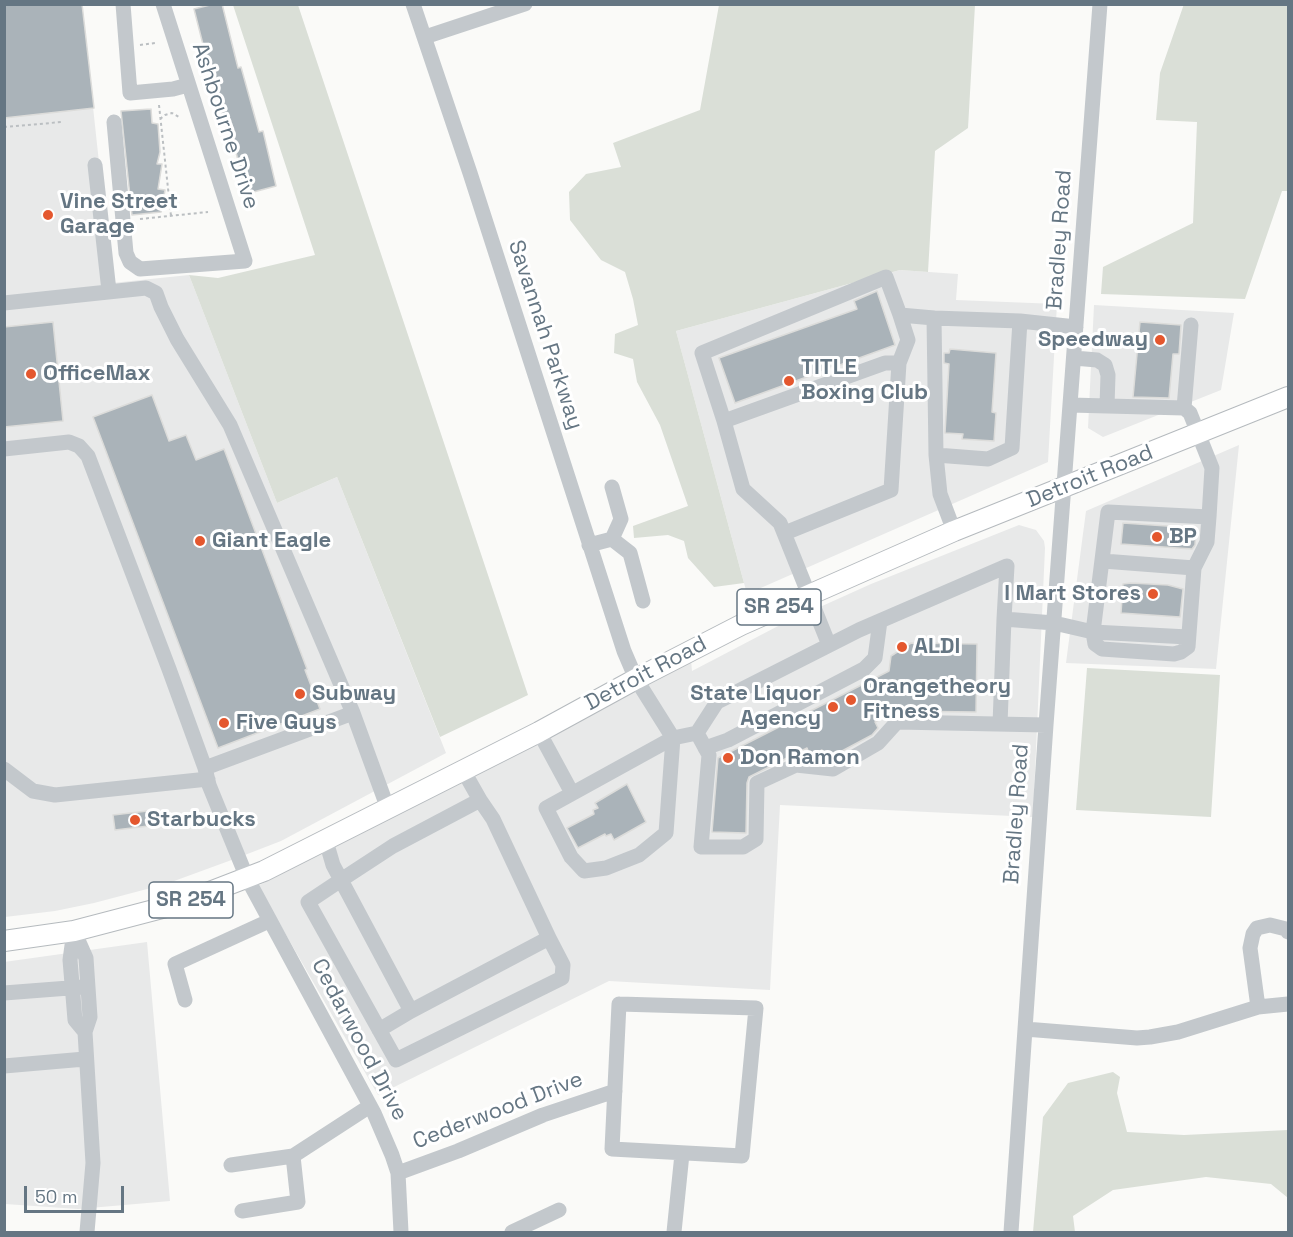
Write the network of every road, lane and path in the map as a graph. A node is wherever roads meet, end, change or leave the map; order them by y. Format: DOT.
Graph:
graph roads {
  1 [pos="123,4"];
  2 [pos="163,4"];
  3 [pos="413,4"];
  4 [pos="525,4"];
  5 [pos="1100,4"];
  6 [pos="425,37"];
  7 [pos="188,85"];
  8 [pos="158,97"];
  9 [pos="179,117"];
  10 [pos="160,119"];
  11 [pos="62,122"];
  12 [pos="114,122"];
  13 [pos="4,127"];
  14 [pos="95,165"];
  15 [pos="208,212"];
  16 [pos="171,216"];
  17 [pos="140,219"];
  18 [pos="109,291"];
  19 [pos="4,303"];
  20 [pos="900,315"];
  21 [pos="934,318"];
  22 [pos="1020,321"];
  23 [pos="1191,325"];
  24 [pos="1076,327"];
  25 [pos="1074,358"];
  26 [pos="899,363"];
  27 [pos="1288,397"];
  28 [pos="1070,405"];
  29 [pos="1107,406"];
  30 [pos="1184,408"];
  31 [pos="724,421"];
  32 [pos="1199,433"];
  33 [pos="4,449"];
  34 [pos="936,455"];
  35 [pos="1064,487"];
  36 [pos="612,488"];
  37 [pos="1209,517"];
  38 [pos="954,531"];
  39 [pos="785,533"];
  40 [pos="612,539"];
  41 [pos="589,546"];
  42 [pos="1103,561"];
  43 [pos="1194,568"];
  44 [pos="808,594"];
  45 [pos="643,601"];
  46 [pos="1004,619"];
  47 [pos="880,621"];
  48 [pos="1054,623"];
  49 [pos="1093,632"];
  50 [pos="829,645"];
  51 [pos="636,679"];
  52 [pos="353,713"];
  53 [pos="1000,724"];
  54 [pos="1046,725"];
  55 [pos="539,732"];
  56 [pos="697,733"];
  57 [pos="673,738"];
  58 [pos="705,748"];
  59 [pos="4,769"];
  60 [pos="463,770"];
  61 [pos="206,774"];
  62 [pos="572,794"];
  63 [pos="480,800"];
  64 [pos="388,809"];
  65 [pos="326,841"];
  66 [pos="247,878"];
  67 [pos="341,880"];
  68 [pos="269,921"];
  69 [pos="74,931"];
  70 [pos="1288,932"];
  71 [pos="549,938"];
  72 [pos="4,941"];
  73 [pos="80,987"];
  74 [pos="4,993"];
  75 [pos="185,1000"];
  76 [pos="1288,1004"];
  77 [pos="1258,1007"];
  78 [pos="411,1011"];
  79 [pos="1026,1029"];
  80 [pos="380,1030"];
  81 [pos="85,1059"];
  82 [pos="4,1066"];
  83 [pos="615,1091"];
  84 [pos="370,1106"];
  85 [pos="682,1154"];
  86 [pos="293,1156"];
  87 [pos="231,1165"];
  88 [pos="398,1173"];
  89 [pos="559,1210"];
  90 [pos="242,1211"];
  91 [pos="516,1232"];
  92 [pos="87,1233"];
  93 [pos="401,1233"];
  94 [pos="674,1233"];
  95 [pos="1011,1233"];
  1 -- 7 [label="street"];
  2 -- 7 [label="street, Ashbourne Drive"];
  3 -- 6 [label="street, Savannah Parkway"];
  4 -- 6 [label="street"];
  5 -- 24 [label="street, Bradley Road"];
  6 -- 41 [label="street, Savannah Parkway"];
  7 -- 12 [label="street, Ashbourne Drive"];
  8 -- 10 [label="path"];
  9 -- 10 [label="path"];
  10 -- 16 [label="path"];
  11 -- 13 [label="path"];
  14 -- 18 [label="street"];
  15 -- 16 [label="path"];
  16 -- 17 [label="path"];
  18 -- 19 [label="street"];
  18 -- 52 [label="street"];
  20 -- 21 [label="street"];
  20 -- 26 [label="street"];
  20 -- 31 [label="street"];
  21 -- 22 [label="street"];
  21 -- 34 [label="street"];
  22 -- 24 [label="street"];
  22 -- 34 [label="street"];
  23 -- 30 [label="street"];
  24 -- 25 [label="street, Bradley Road"];
  25 -- 28 [label="street, Bradley Road"];
  25 -- 29 [label="street"];
  26 -- 31 [label="street"];
  26 -- 39 [label="street"];
  27 -- 32 [label="main road, Detroit Road / SR 254"];
  28 -- 29 [label="street"];
  28 -- 35 [label="street, Bradley Road"];
  29 -- 30 [label="street"];
  30 -- 32 [label="street"];
  31 -- 39 [label="street"];
  32 -- 35 [label="main road, Detroit Road / SR 254"];
  32 -- 37 [label="street"];
  33 -- 61 [label="street, Cedarwood Drive"];
  34 -- 38 [label="street"];
  35 -- 38 [label="main road, Detroit Road / SR 254"];
  35 -- 48 [label="street, Bradley Road"];
  36 -- 40 [label="street"];
  37 -- 42 [label="street"];
  37 -- 43 [label="street"];
  38 -- 44 [label="main road, Detroit Road / SR 254"];
  39 -- 44 [label="street"];
  40 -- 41 [label="street"];
  40 -- 45 [label="street"];
  41 -- 51 [label="street, Savannah Parkway"];
  42 -- 43 [label="street"];
  42 -- 49 [label="street"];
  43 -- 49 [label="street"];
  44 -- 50 [label="street"];
  44 -- 51 [label="main road, Detroit Road / SR 254"];
  46 -- 47 [label="street"];
  46 -- 48 [label="street"];
  46 -- 53 [label="street"];
  47 -- 50 [label="street"];
  47 -- 58 [label="street"];
  48 -- 49 [label="street"];
  48 -- 54 [label="street, Bradley Road"];
  50 -- 56 [label="street"];
  51 -- 55 [label="main road, Detroit Road / SR 254"];
  51 -- 57 [label="street, Savannah Parkway"];
  52 -- 61 [label="street"];
  52 -- 64 [label="street"];
  53 -- 54 [label="street"];
  53 -- 58 [label="street"];
  54 -- 79 [label="street, Bradley Road"];
  55 -- 60 [label="main road, Detroit Road / SR 254"];
  55 -- 62 [label="street"];
  56 -- 57 [label="street"];
  56 -- 58 [label="street"];
  57 -- 62 [label="street"];
  57 -- 62 [label="street"];
  59 -- 61 [label="street"];
  60 -- 63 [label="street"];
  60 -- 64 [label="main road, Detroit Road / SR 254"];
  61 -- 66 [label="street, Cedarwood Drive"];
  63 -- 67 [label="street"];
  63 -- 71 [label="street"];
  64 -- 65 [label="main road, Detroit Road / SR 254"];
  65 -- 66 [label="main road, Detroit Road / SR 254"];
  65 -- 67 [label="street"];
  66 -- 68 [label="street, Cedarwood Drive"];
  66 -- 69 [label="main road, Detroit Road / SR 254"];
  67 -- 78 [label="street"];
  67 -- 80 [label="street"];
  68 -- 75 [label="street"];
  68 -- 84 [label="street, Cedarwood Drive"];
  69 -- 72 [label="main road, Detroit Road / SR 254"];
  69 -- 73 [label="street"];
  70 -- 77 [label="street"];
  71 -- 78 [label="street"];
  71 -- 80 [label="street"];
  73 -- 74 [label="street"];
  73 -- 81 [label="street"];
  76 -- 77 [label="street"];
  77 -- 79 [label="street"];
  78 -- 80 [label="street"];
  79 -- 95 [label="street, Bradley Road"];
  81 -- 82 [label="street"];
  81 -- 92 [label="street"];
  83 -- 85 [label="street"];
  83 -- 85 [label="street"];
  83 -- 88 [label="street, Cederwood Drive"];
  84 -- 86 [label="street"];
  84 -- 88 [label="street, Cedarwood Drive"];
  85 -- 94 [label="street"];
  86 -- 87 [label="street"];
  86 -- 90 [label="street"];
  88 -- 93 [label="street, Cedarwood Drive"];
  89 -- 91 [label="street"];
}
